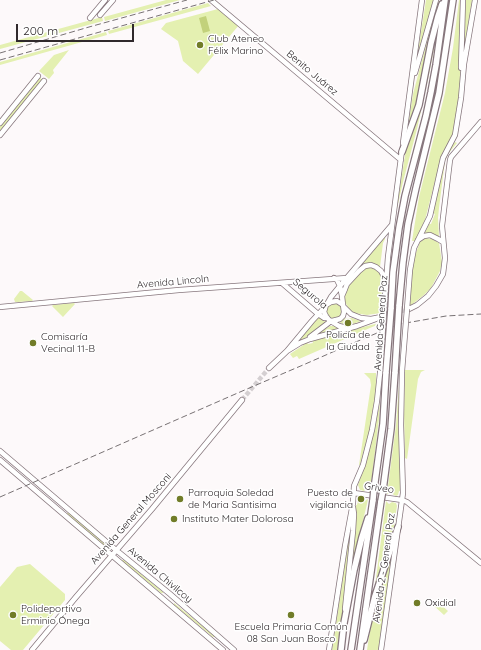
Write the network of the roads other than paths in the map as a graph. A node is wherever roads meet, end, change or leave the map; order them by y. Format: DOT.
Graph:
graph roads {
  1 [pos="105,0"];
  2 [pos="113,0"];
  3 [pos="211,0"];
  4 [pos="422,0"];
  5 [pos="436,0"];
  6 [pos="444,0"];
  7 [pos="453,0"];
  8 [pos="463,0"];
  9 [pos="475,0"];
  10 [pos="100,16"];
  11 [pos="90,18"];
  12 [pos="38,76"];
  13 [pos="44,81"];
  14 [pos="463,84"];
  15 [pos="411,86"];
  16 [pos="481,122"];
  17 [pos="0,123"];
  18 [pos="0,135"];
  19 [pos="455,135"];
  20 [pos="463,143"];
  21 [pos="402,152"];
  22 [pos="401,160"];
  23 [pos="391,226"];
  24 [pos="417,242"];
  25 [pos="444,242"];
  26 [pos="334,278"];
  27 [pos="347,278"];
  28 [pos="386,280"];
  29 [pos="282,283"];
  30 [pos="340,286"];
  31 [pos="342,296"];
  32 [pos="326,305"];
  33 [pos="343,306"];
  34 [pos="0,307"];
  35 [pos="409,309"];
  36 [pos="318,314"];
  37 [pos="330,320"];
  38 [pos="347,328"];
  39 [pos="305,340"];
  40 [pos="287,351"];
  41 [pos="269,368"];
  42 [pos="242,400"];
  43 [pos="0,451"];
  44 [pos="0,460"];
  45 [pos="354,493"];
  46 [pos="402,500"];
  47 [pos="353,503"];
  48 [pos="372,508"];
  49 [pos="398,526"];
  50 [pos="116,550"];
  51 [pos="112,555"];
  52 [pos="481,563"];
  53 [pos="344,623"];
  54 [pos="32,650"];
  55 [pos="223,650"];
  56 [pos="234,650"];
  57 [pos="329,650"];
  58 [pos="341,650"];
  59 [pos="351,650"];
  60 [pos="360,650"];
  61 [pos="381,650"];
  1 -- 11 [label="street"];
  2 -- 10 [label="street"];
  3 -- 22 [label="street, Benito Juárez"];
  4 -- 15 [label="street, Avenida General Paz"];
  5 -- 15 [label="street, Avenida General Paz"];
  6 -- 21 [label="highway"];
  6 -- 48 [label="highway, Avenida General Paz, bridge"];
  7 -- 60 [label="highway, Avenida General Paz, bridge"];
  8 -- 14 [label="street"];
  9 -- 14 [label="street"];
  12 -- 17 [label="street"];
  13 -- 18 [label="street"];
  14 -- 19 [label="street"];
  15 -- 21 [label="street, Avenida General Paz"];
  16 -- 20 [label="street"];
  19 -- 20 [label="street"];
  19 -- 24 [label="street"];
  20 -- 25 [label="street"];
  21 -- 22 [label="street, Avenida General Paz"];
  22 -- 23 [label="street, Avenida General Paz"];
  23 -- 27 [label="street"];
  23 -- 28 [label="street, Avenida General Paz"];
  24 -- 25 [label="street"];
  24 -- 46 [label="street, Avenida 2 - General Paz, bridge"];
  25 -- 35 [label="street"];
  26 -- 27 [label="street, Avenida Lincoln"];
  26 -- 29 [label="street, Avenida Lincoln"];
  26 -- 30 [label="street"];
  27 -- 30 [label="street"];
  28 -- 31 [label="street"];
  28 -- 45 [label="street, Avenida General Paz, bridge"];
  29 -- 34 [label="street, Avenida Lincoln"];
  29 -- 36 [label="street, Segurola"];
  30 -- 31 [label="street"];
  30 -- 32 [label="street"];
  31 -- 33 [label="street"];
  32 -- 33 [label="street"];
  32 -- 36 [label="street"];
  32 -- 37 [label="street"];
  33 -- 37 [label="street"];
  33 -- 38 [label="street"];
  36 -- 37 [label="street, Segurola"];
  36 -- 40 [label="street"];
  37 -- 38 [label="street, Segurola"];
  37 -- 39 [label="street"];
  38 -- 39 [label="street"];
  39 -- 40 [label="street"];
  40 -- 41 [label="street"];
  42 -- 50 [label="street, Avenida General Mosconi"];
  43 -- 50 [label="street, Avenida Chivilcoy"];
  44 -- 51 [label="street, Avenida Chivilcoy"];
  45 -- 46 [label="street, Griveo"];
  45 -- 47 [label="street, Avenida General Paz"];
  46 -- 49 [label="street, Avenida 2 - General Paz"];
  46 -- 52 [label="street"];
  47 -- 53 [label="street"];
  47 -- 57 [label="street, Avenida General Paz"];
  48 -- 53 [label="highway"];
  48 -- 59 [label="highway, Avenida General Paz"];
  49 -- 60 [label="highway"];
  49 -- 61 [label="street, Avenida 2 - General Paz"];
  50 -- 51 [label="street, Avenida General Mosconi"];
  50 -- 56 [label="street, Avenida Chivilcoy"];
  51 -- 54 [label="street, Avenida General Mosconi"];
  51 -- 55 [label="street, Avenida Chivilcoy"];
  53 -- 58 [label="highway"];
}
